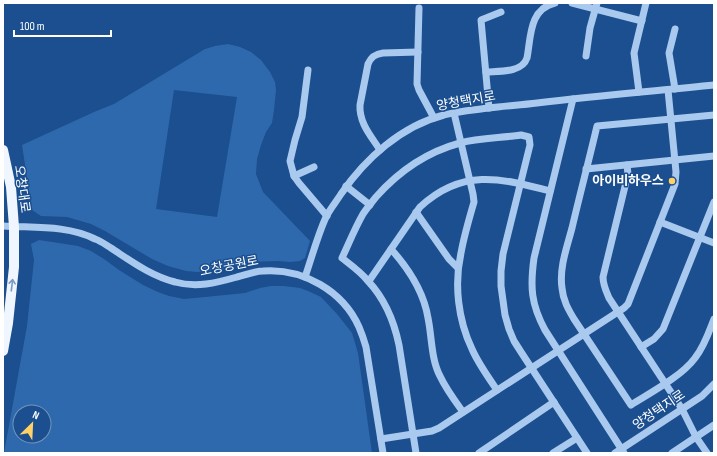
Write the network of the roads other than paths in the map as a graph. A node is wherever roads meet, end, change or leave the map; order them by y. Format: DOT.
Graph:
graph roads {
  1 [pos="556,3"];
  2 [pos="572,3"];
  3 [pos="646,3"];
  4 [pos="597,6"];
  5 [pos="419,8"];
  6 [pos="501,12"];
  7 [pos="642,21"];
  8 [pos="675,29"];
  9 [pos="418,52"];
  10 [pos="586,56"];
  11 [pos="308,70"];
  12 [pos="486,72"];
  13 [pos="714,85"];
  14 [pos="671,89"];
  15 [pos="639,92"];
  16 [pos="573,99"];
  17 [pos="489,108"];
  18 [pos="454,113"];
  19 [pos="714,115"];
  20 [pos="434,118"];
  21 [pos="670,119"];
  22 [pos="461,143"];
  23 [pos="3,150"];
  24 [pos="380,150"];
  25 [pos="714,156"];
  26 [pos="674,160"];
  27 [pos="627,165"];
  28 [pos="314,167"];
  29 [pos="586,169"];
  30 [pos="294,176"];
  31 [pos="469,181"];
  32 [pos="520,183"];
  33 [pos="346,186"];
  34 [pos="550,191"];
  35 [pos="714,202"];
  36 [pos="370,205"];
  37 [pos="416,212"];
  38 [pos="327,216"];
  39 [pos="660,222"];
  40 [pos="3,226"];
  41 [pos="14,227"];
  42 [pos="700,238"];
  43 [pos="714,244"];
  44 [pos="390,249"];
  45 [pos="458,268"];
  46 [pos="305,277"];
  47 [pos="369,281"];
  48 [pos="618,312"];
  49 [pos="714,319"];
  50 [pos="584,334"];
  51 [pos="641,347"];
  52 [pos="3,351"];
  53 [pos="558,351"];
  54 [pos="532,368"];
  55 [pos="665,383"];
  56 [pos="714,384"];
  57 [pos="497,390"];
  58 [pos="554,402"];
  59 [pos="682,409"];
  60 [pos="463,412"];
  61 [pos="714,425"];
  62 [pos="413,434"];
  63 [pos="696,437"];
  64 [pos="577,438"];
  65 [pos="381,439"];
  66 [pos="620,452"];
  67 [pos="383,453"];
  68 [pos="416,453"];
  69 [pos="479,453"];
  70 [pos="553,453"];
  71 [pos="587,453"];
  72 [pos="672,453"];
  73 [pos="707,453"];
  1 -- 12 [label="street"];
  2 -- 4 [label="street"];
  3 -- 7 [label="street"];
  4 -- 7 [label="street"];
  4 -- 10 [label="street"];
  5 -- 9 [label="street"];
  6 -- 12 [label="street"];
  7 -- 15 [label="street"];
  8 -- 14 [label="street"];
  9 -- 20 [label="street"];
  9 -- 24 [label="street"];
  11 -- 30 [label="street"];
  12 -- 17 [label="street"];
  13 -- 14 [label="street, 양청택지로"];
  14 -- 15 [label="street, 양청택지로"];
  14 -- 21 [label="street"];
  15 -- 16 [label="street, 양청택지로"];
  16 -- 17 [label="street, 양청택지로"];
  16 -- 34 [label="street"];
  17 -- 18 [label="street, 양청택지로"];
  18 -- 20 [label="street, 양청택지로"];
  18 -- 22 [label="street"];
  19 -- 21 [label="street"];
  20 -- 24 [label="street, 양청택지로"];
  21 -- 26 [label="street"];
  21 -- 29 [label="street"];
  22 -- 31 [label="street"];
  22 -- 32 [label="street"];
  22 -- 36 [label="street"];
  23 -- 41 [label="main road, 오창대로"];
  24 -- 33 [label="street, 양청택지로"];
  25 -- 26 [label="street"];
  26 -- 27 [label="street"];
  26 -- 39 [label="street"];
  27 -- 29 [label="street"];
  27 -- 48 [label="street"];
  28 -- 30 [label="street"];
  29 -- 50 [label="street"];
  30 -- 38 [label="street"];
  31 -- 32 [label="street"];
  31 -- 37 [label="street"];
  31 -- 45 [label="street"];
  32 -- 34 [label="street"];
  32 -- 54 [label="street"];
  33 -- 36 [label="street"];
  33 -- 38 [label="street, 양청택지로"];
  34 -- 53 [label="street"];
  35 -- 42 [label="street"];
  36 -- 47 [label="street"];
  37 -- 44 [label="street"];
  37 -- 45 [label="street"];
  38 -- 46 [label="street, 양청택지로"];
  39 -- 42 [label="street"];
  39 -- 48 [label="street"];
  40 -- 41 [label="street, 오창공원로"];
  41 -- 46 [label="street, 오창공원로"];
  52 -- 41 [label="main road, 오창대로, one-way"];
  42 -- 43 [label="street"];
  42 -- 51 [label="street"];
  44 -- 47 [label="street"];
  44 -- 60 [label="street"];
  45 -- 57 [label="street"];
  46 -- 65 [label="street, 오창공원로"];
  47 -- 62 [label="street"];
  48 -- 50 [label="street"];
  48 -- 51 [label="street"];
  49 -- 55 [label="street"];
  50 -- 53 [label="street"];
  50 -- 55 [label="street"];
  51 -- 55 [label="street"];
  53 -- 54 [label="street"];
  53 -- 66 [label="street"];
  54 -- 57 [label="street"];
  54 -- 58 [label="street"];
  55 -- 59 [label="street"];
  56 -- 59 [label="street, 양청택지로"];
  57 -- 60 [label="street"];
  58 -- 64 [label="street"];
  58 -- 69 [label="street"];
  59 -- 63 [label="street"];
  59 -- 66 [label="street, 양청택지로"];
  60 -- 62 [label="street"];
  61 -- 63 [label="street"];
  62 -- 65 [label="street"];
  62 -- 68 [label="street"];
  63 -- 72 [label="street"];
  63 -- 73 [label="street"];
  64 -- 70 [label="street"];
  64 -- 71 [label="street"];
  65 -- 67 [label="street, 오창공원로"];
}
